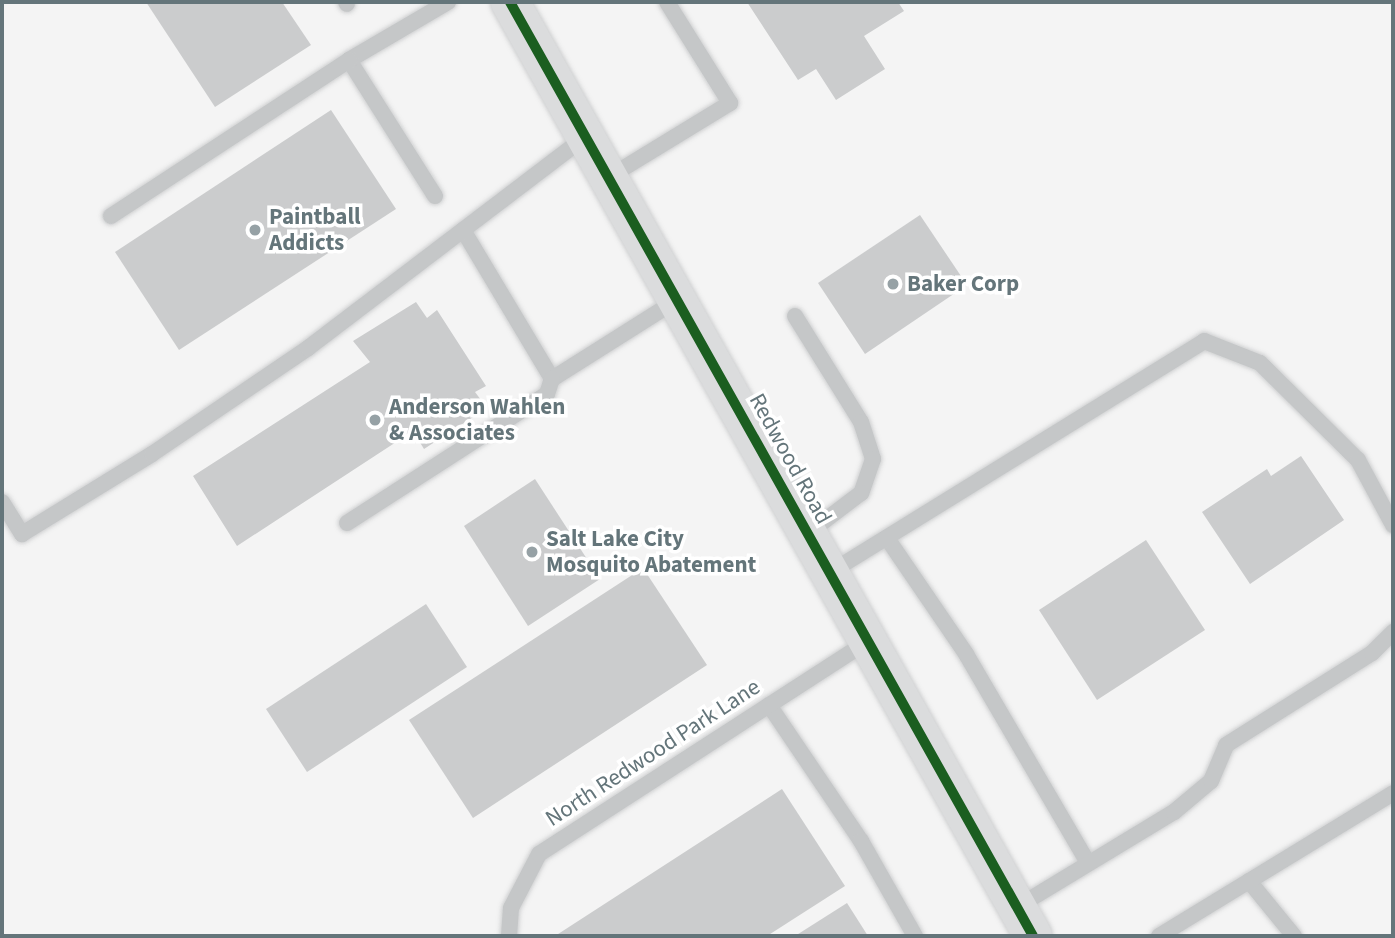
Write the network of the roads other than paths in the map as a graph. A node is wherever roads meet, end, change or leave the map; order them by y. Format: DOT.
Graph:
graph roads {
  1 [pos="448,2"];
  2 [pos="510,2"];
  3 [pos="667,2"];
  4 [pos="349,60"];
  5 [pos="584,137"];
  6 [pos="609,177"];
  7 [pos="435,196"];
  8 [pos="111,216"];
  9 [pos="463,230"];
  10 [pos="677,300"];
  11 [pos="795,316"];
  12 [pos="552,379"];
  13 [pos="2,502"];
  14 [pos="347,523"];
  15 [pos="1393,525"];
  16 [pos="807,534"];
  17 [pos="887,538"];
  18 [pos="829,573"];
  19 [pos="1393,632"];
  20 [pos="867,642"];
  21 [pos="769,705"];
  22 [pos="1393,793"];
  23 [pos="1088,863"];
  24 [pos="1249,881"];
  25 [pos="1025,922"];
  26 [pos="509,936"];
  27 [pos="915,936"];
  28 [pos="1158,936"];
  29 [pos="1294,936"];
  1 -- 4 [label="lane"];
  2 -- 5 [label="main road, Redwood Road"];
  3 -- 6 [label="lane"];
  4 -- 7 [label="lane"];
  4 -- 8 [label="lane"];
  5 -- 6 [label="main road, Redwood Road"];
  5 -- 9 [label="lane"];
  6 -- 10 [label="main road, Redwood Road"];
  9 -- 12 [label="lane"];
  9 -- 13 [label="lane"];
  10 -- 12 [label="lane"];
  10 -- 16 [label="main road, Redwood Road"];
  11 -- 16 [label="lane"];
  12 -- 14 [label="lane"];
  15 -- 17 [label="lane"];
  16 -- 18 [label="main road, Redwood Road"];
  17 -- 18 [label="lane"];
  17 -- 23 [label="lane"];
  18 -- 20 [label="main road, Redwood Road"];
  19 -- 23 [label="lane"];
  20 -- 21 [label="lane, North Redwood Park Lane"];
  20 -- 25 [label="main road, Redwood Road"];
  21 -- 26 [label="lane, North Redwood Park Lane"];
  21 -- 27 [label="lane"];
  22 -- 24 [label="lane"];
  23 -- 25 [label="lane"];
  24 -- 28 [label="lane"];
  24 -- 29 [label="lane"];
}
